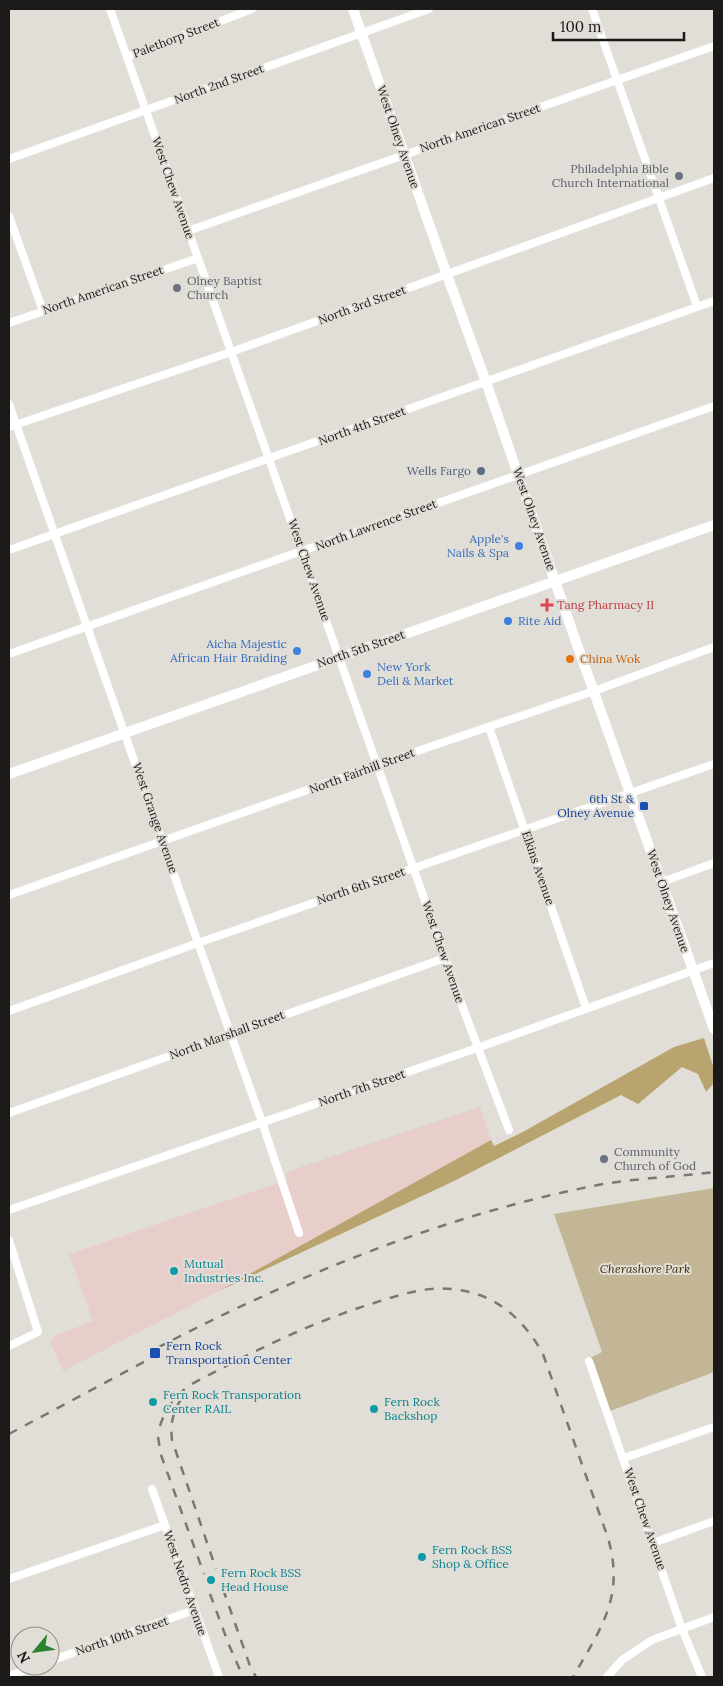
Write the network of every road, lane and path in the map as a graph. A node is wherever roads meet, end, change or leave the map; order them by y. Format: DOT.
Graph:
graph roads {
  1 [pos="110,9"];
  2 [pos="252,9"];
  3 [pos="353,9"];
  4 [pos="429,9"];
  5 [pos="592,9"];
  6 [pos="362,33"];
  7 [pos="714,46"];
  8 [pos="127,57"];
  9 [pos="617,80"];
  10 [pos="146,111"];
  11 [pos="404,154"];
  12 [pos="9,159"];
  13 [pos="714,178"];
  14 [pos="659,198"];
  15 [pos="9,216"];
  16 [pos="188,231"];
  17 [pos="198,258"];
  18 [pos="446,275"];
  19 [pos="714,301"];
  20 [pos="697,306"];
  21 [pos="42,311"];
  22 [pos="9,323"];
  23 [pos="231,352"];
  24 [pos="486,382"];
  25 [pos="9,404"];
  26 [pos="714,406"];
  27 [pos="12,426"];
  28 [pos="269,459"];
  29 [pos="518,475"];
  30 [pos="714,525"];
  31 [pos="55,534"];
  32 [pos="9,550"];
  33 [pos="302,551"];
  34 [pos="556,582"];
  35 [pos="87,627"];
  36 [pos="714,647"];
  37 [pos="9,654"];
  38 [pos="339,657"];
  39 [pos="594,691"];
  40 [pos="489,728"];
  41 [pos="125,733"];
  42 [pos="714,764"];
  43 [pos="377,766"];
  44 [pos="9,774"];
  45 [pos="630,793"];
  46 [pos="524,829"];
  47 [pos="163,842"];
  48 [pos="714,863"];
  49 [pos="414,868"];
  50 [pos="662,882"];
  51 [pos="9,896"];
  52 [pos="198,943"];
  53 [pos="445,958"];
  54 [pos="714,963"];
  55 [pos="693,970"];
  56 [pos="586,1008"];
  57 [pos="9,1011"];
  58 [pos="713,1026"];
  59 [pos="231,1034"];
  60 [pos="477,1048"];
  61 [pos="9,1113"];
  62 [pos="262,1122"];
  63 [pos="509,1130"];
  64 [pos="9,1210"];
  65 [pos="299,1233"];
  66 [pos="9,1240"];
  67 [pos="9,1346"];
  68 [pos="589,1361"];
  69 [pos="714,1427"];
  70 [pos="624,1458"];
  71 [pos="152,1489"];
  72 [pos="714,1521"];
  73 [pos="164,1525"];
  74 [pos="653,1543"];
  75 [pos="9,1579"];
  76 [pos="194,1610"];
  77 [pos="714,1617"];
  78 [pos="682,1628"];
  79 [pos="60,1657"];
  80 [pos="219,1677"];
  81 [pos="607,1677"];
  82 [pos="702,1677"];
  1 -- 8 [label="street, West Chew Avenue"];
  2 -- 8 [label="street, Palethorp Street"];
  3 -- 6 [label="street, West Olney Avenue"];
  4 -- 6 [label="street, North 2nd Street"];
  5 -- 9 [label="street"];
  6 -- 10 [label="street, North 2nd Street"];
  6 -- 11 [label="street, West Olney Avenue"];
  7 -- 9 [label="street, North American Street"];
  8 -- 10 [label="street, West Chew Avenue"];
  9 -- 11 [label="street, North American Street"];
  9 -- 14 [label="street"];
  10 -- 12 [label="street, North 2nd Street"];
  10 -- 16 [label="street, West Chew Avenue"];
  11 -- 16 [label="street, North American Street"];
  11 -- 18 [label="street, West Olney Avenue"];
  13 -- 14 [label="street, North 3rd Street"];
  14 -- 18 [label="street, North 3rd Street"];
  14 -- 20 [label="street"];
  15 -- 21 [label="street"];
  16 -- 17 [label="street, West Chew Avenue"];
  17 -- 21 [label="street, North American Street"];
  17 -- 23 [label="street, West Chew Avenue"];
  18 -- 23 [label="street, North 3rd Street"];
  18 -- 24 [label="street, West Olney Avenue"];
  19 -- 20 [label="street, North 4th Street"];
  20 -- 24 [label="street, North 4th Street"];
  21 -- 22 [label="street, North American Street"];
  23 -- 27 [label="street, North 3rd Street"];
  23 -- 28 [label="street, West Chew Avenue"];
  24 -- 28 [label="street, North 4th Street"];
  24 -- 29 [label="street, West Olney Avenue"];
  25 -- 27 [label="street, West Grange Avenue"];
  26 -- 29 [label="street, North Lawrence Street"];
  27 -- 31 [label="street, West Grange Avenue"];
  28 -- 31 [label="street, North 4th Street"];
  28 -- 33 [label="street, West Chew Avenue"];
  29 -- 33 [label="street, North Lawrence Street"];
  29 -- 34 [label="street, West Olney Avenue"];
  30 -- 34 [label="street, North 5th Street"];
  31 -- 32 [label="street, North 4th Street"];
  31 -- 35 [label="street, West Grange Avenue"];
  33 -- 35 [label="street, North Lawrence Street"];
  33 -- 38 [label="street, West Chew Avenue"];
  34 -- 38 [label="street, North 5th Street"];
  34 -- 39 [label="street, West Olney Avenue"];
  35 -- 37 [label="street, North Lawrence Street"];
  35 -- 41 [label="street, West Grange Avenue"];
  36 -- 39 [label="street, North Fairhill Street"];
  38 -- 41 [label="street, North 5th Street"];
  38 -- 43 [label="street, West Chew Avenue"];
  39 -- 40 [label="street, North Fairhill Street"];
  39 -- 45 [label="street, West Olney Avenue"];
  40 -- 43 [label="street, North Fairhill Street"];
  40 -- 46 [label="street, Elkins Avenue"];
  41 -- 44 [label="street, North 5th Street"];
  41 -- 47 [label="street, West Grange Avenue"];
  42 -- 45 [label="street, North 6th Street"];
  43 -- 47 [label="street, North Fairhill Street"];
  43 -- 49 [label="street, West Chew Avenue"];
  45 -- 46 [label="street, North 6th Street"];
  45 -- 50 [label="street, West Olney Avenue"];
  46 -- 49 [label="street, North 6th Street"];
  46 -- 56 [label="street, Elkins Avenue"];
  47 -- 51 [label="street, North Fairhill Street"];
  47 -- 52 [label="street, West Grange Avenue"];
  48 -- 50 [label="street"];
  49 -- 52 [label="street, North 6th Street"];
  49 -- 53 [label="street, West Chew Avenue"];
  50 -- 55 [label="street, West Olney Avenue"];
  52 -- 57 [label="street, North 6th Street"];
  52 -- 59 [label="street, West Grange Avenue"];
  53 -- 59 [label="street, North Marshall Street"];
  53 -- 60 [label="street, West Chew Avenue"];
  54 -- 55 [label="street, North 7th Street"];
  55 -- 56 [label="street, North 7th Street"];
  55 -- 58 [label="street, West Olney Avenue"];
  56 -- 60 [label="street, North 7th Street"];
  59 -- 61 [label="street, North Marshall Street"];
  59 -- 62 [label="street, West Grange Avenue"];
  60 -- 62 [label="street, North 7th Street"];
  60 -- 63 [label="street, West Chew Avenue"];
  62 -- 64 [label="street, North 7th Street"];
  62 -- 65 [label="street, West Grange Avenue"];
  66 -- 67 [label="street"];
  68 -- 70 [label="street, West Chew Avenue"];
  69 -- 70 [label="street"];
  70 -- 74 [label="street, West Chew Avenue"];
  71 -- 73 [label="street, West Nedro Avenue"];
  72 -- 74 [label="street"];
  73 -- 75 [label="street"];
  73 -- 76 [label="street, West Nedro Avenue"];
  74 -- 78 [label="street, West Chew Avenue"];
  76 -- 79 [label="street, North 10th Street"];
  76 -- 80 [label="street, West Nedro Avenue"];
  77 -- 78 [label="street"];
  78 -- 81 [label="street"];
  78 -- 82 [label="street, West Chew Avenue"];
}
